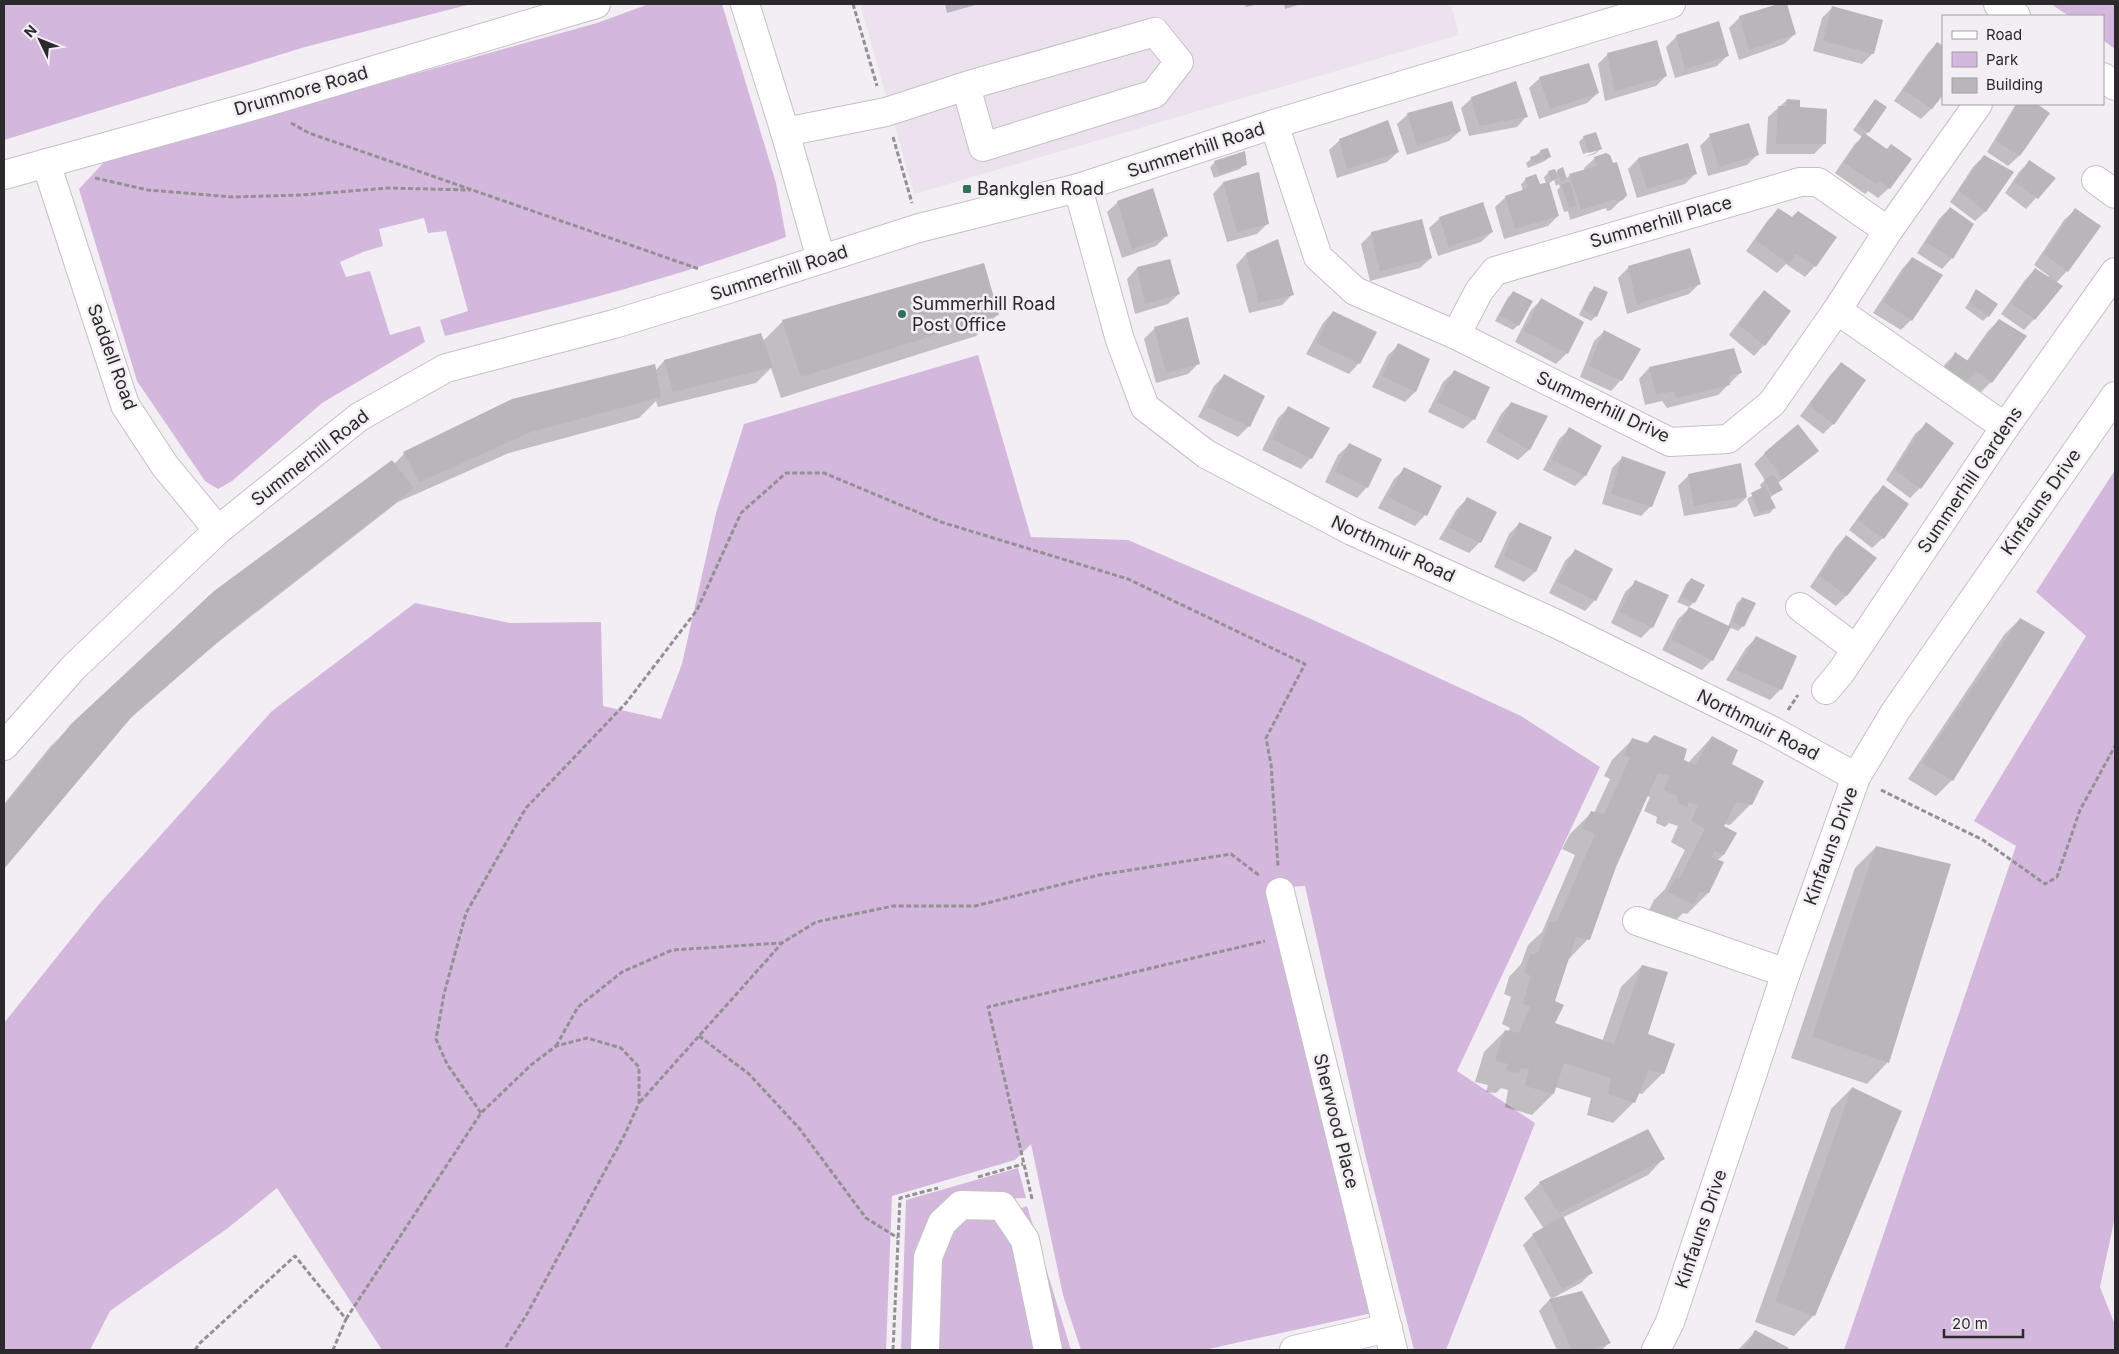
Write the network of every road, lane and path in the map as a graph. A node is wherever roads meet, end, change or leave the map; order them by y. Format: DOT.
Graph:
graph roads {
  1 [pos="596,4"];
  2 [pos="745,4"];
  3 [pos="1671,4"];
  4 [pos="1998,4"];
  5 [pos="2014,15"];
  6 [pos="2104,78"];
  7 [pos="966,86"];
  8 [pos="2115,86"];
  9 [pos="260,104"];
  10 [pos="1977,105"];
  11 [pos="1274,124"];
  12 [pos="785,132"];
  13 [pos="46,163"];
  14 [pos="4,175"];
  15 [pos="94,178"];
  16 [pos="1078,188"];
  17 [pos="473,190"];
  18 [pos="1888,231"];
  19 [pos="821,259"];
  20 [pos="2115,272"];
  21 [pos="738,286"];
  22 [pos="1837,310"];
  23 [pos="1456,335"];
  24 [pos="2115,396"];
  25 [pos="2005,427"];
  26 [pos="218,530"];
  27 [pos="1800,607"];
  28 [pos="1856,649"];
  29 [pos="1826,690"];
  30 [pos="4,746"];
  31 [pos="2115,746"];
  32 [pos="1856,777"];
  33 [pos="1280,892"];
  34 [pos="1637,921"];
  35 [pos="1290,935"];
  36 [pos="782,943"];
  37 [pos="1786,973"];
  38 [pos="699,1036"];
  39 [pos="556,1046"];
  40 [pos="638,1103"];
  41 [pos="481,1113"];
  42 [pos="1032,1200"];
  43 [pos="898,1238"];
  44 [pos="346,1319"];
  45 [pos="1390,1339"];
  46 [pos="195,1350"];
  47 [pos="333,1350"];
  48 [pos="504,1350"];
  49 [pos="925,1350"];
  50 [pos="1048,1350"];
  51 [pos="1294,1350"];
  52 [pos="1656,1350"];
  1 -- 9 [label="street, Drummore Road"];
  2 -- 12 [label="street"];
  3 -- 11 [label="street, Summerhill Road"];
  4 -- 5 [label="street"];
  6 -- 8 [label="street"];
  7 -- 7 [label="street"];
  7 -- 12 [label="street"];
  9 -- 13 [label="street, Drummore Road"];
  9 -- 17 [label="path"];
  10 -- 18 [label="street, Summerhill Drive"];
  11 -- 16 [label="street, Summerhill Road"];
  11 -- 23 [label="street, Summerhill Drive"];
  12 -- 19 [label="street"];
  13 -- 14 [label="street, Drummore Road"];
  13 -- 26 [label="street, Saddell Road"];
  15 -- 17 [label="path"];
  16 -- 19 [label="street, Summerhill Road"];
  16 -- 32 [label="street, Northmuir Road"];
  17 -- 21 [label="path"];
  18 -- 22 [label="street, Summerhill Drive"];
  18 -- 23 [label="street, Summerhill Place"];
  19 -- 21 [label="street, Summerhill Road"];
  20 -- 25 [label="street, Summerhill Gardens"];
  21 -- 26 [label="street, Summerhill Road"];
  22 -- 23 [label="street, Summerhill Drive"];
  22 -- 25 [label="street"];
  24 -- 32 [label="street, Kinfauns Drive"];
  25 -- 28 [label="street, Summerhill Gardens"];
  26 -- 30 [label="street, Summerhill Road"];
  27 -- 28 [label="street"];
  28 -- 29 [label="street, Summerhill Gardens"];
  31 -- 32 [label="path"];
  32 -- 37 [label="street, Kinfauns Drive"];
  33 -- 35 [label="street, Sherwood Place"];
  33 -- 36 [label="path"];
  33 -- 41 [label="path"];
  34 -- 37 [label="street"];
  35 -- 42 [label="path"];
  35 -- 45 [label="street, Sherwood Place"];
  36 -- 38 [label="path"];
  36 -- 39 [label="path"];
  37 -- 52 [label="street, Kinfauns Drive"];
  38 -- 40 [label="path"];
  38 -- 43 [label="path"];
  39 -- 40 [label="path"];
  39 -- 41 [label="path"];
  40 -- 48 [label="path"];
  41 -- 44 [label="path"];
  44 -- 46 [label="path"];
  44 -- 47 [label="path"];
  45 -- 51 [label="street"];
  49 -- 50 [label="street"];
}
